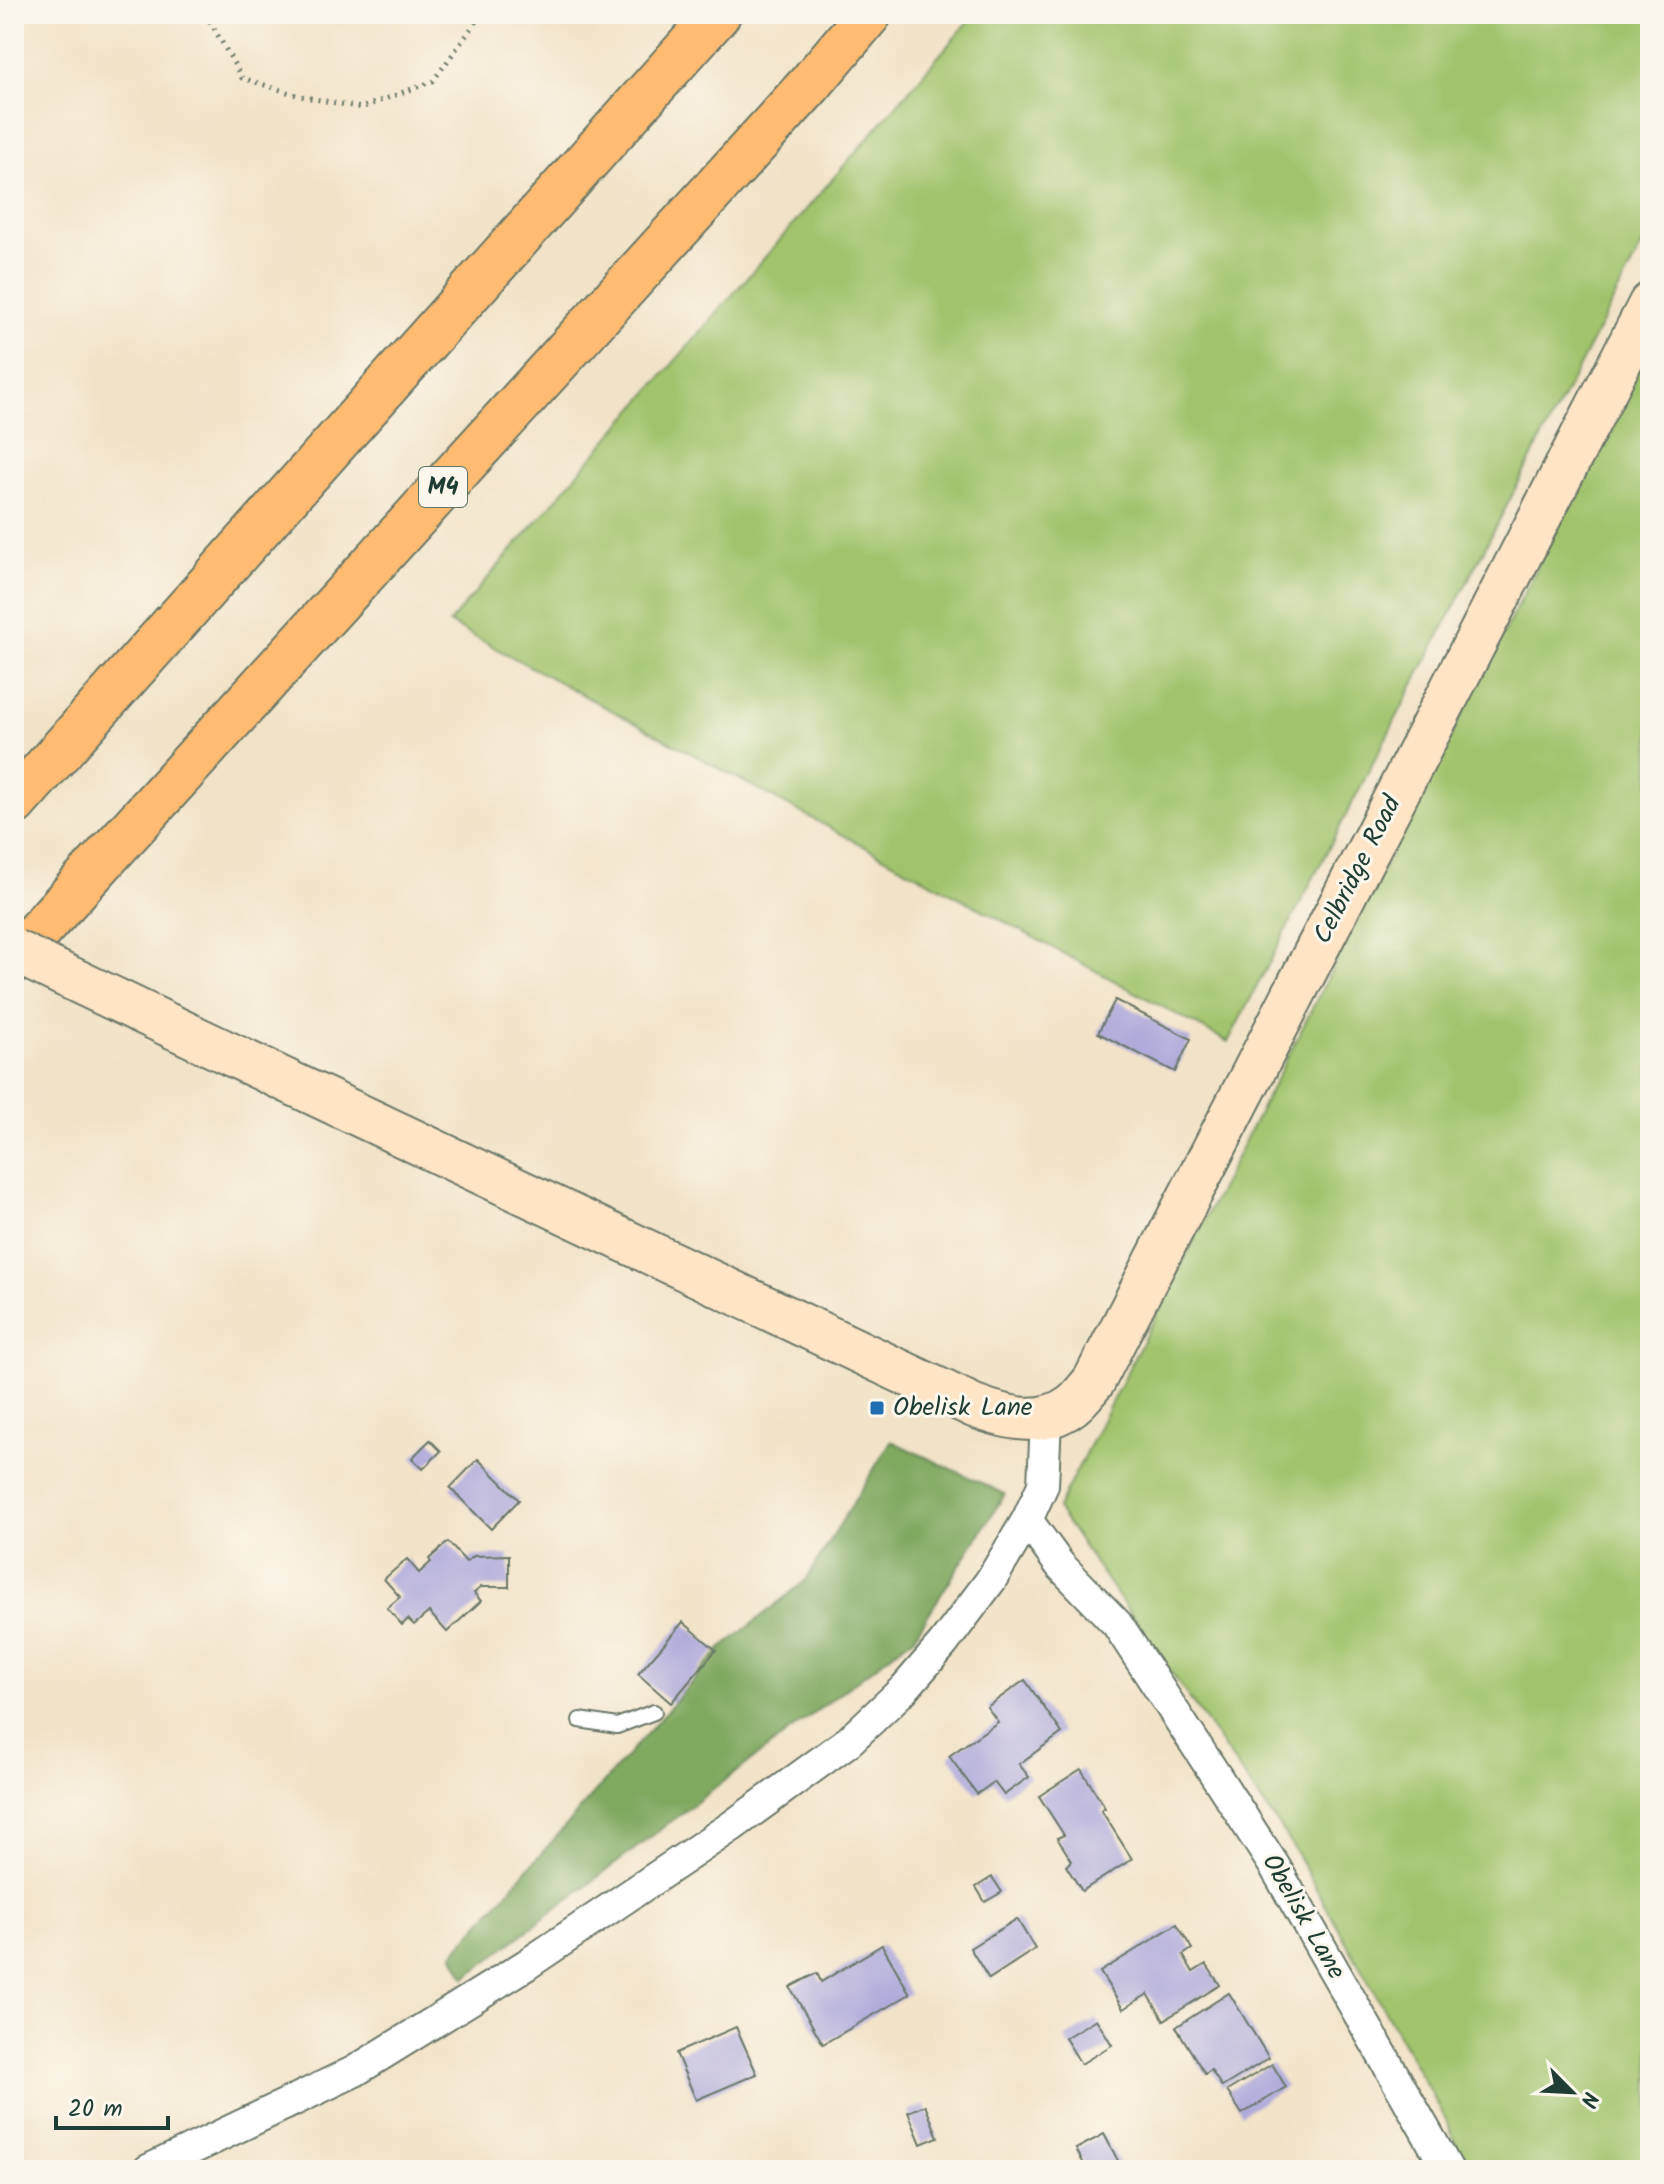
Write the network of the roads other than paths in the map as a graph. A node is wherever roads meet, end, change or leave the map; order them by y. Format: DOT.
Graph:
graph roads {
  1 [pos="718,14"];
  2 [pos="869,14"];
  3 [pos="1650,304"];
  4 [pos="14,803"];
  5 [pos="14,951"];
  6 [pos="14,958"];
  7 [pos="1046,1419"];
  8 [pos="1027,1520"];
  9 [pos="654,1712"];
  10 [pos="580,1720"];
  11 [pos="148,2170"];
  12 [pos="1448,2170"];
  1 -- 4 [label="highway"];
  2 -- 6 [label="highway, M4"];
  3 -- 7 [label="main road, Celbridge Road"];
  5 -- 7 [label="main road, bridge"];
  7 -- 8 [label="street"];
  8 -- 11 [label="street"];
  8 -- 12 [label="street, Obelisk Lane"];
  9 -- 10 [label="lane"];
}
